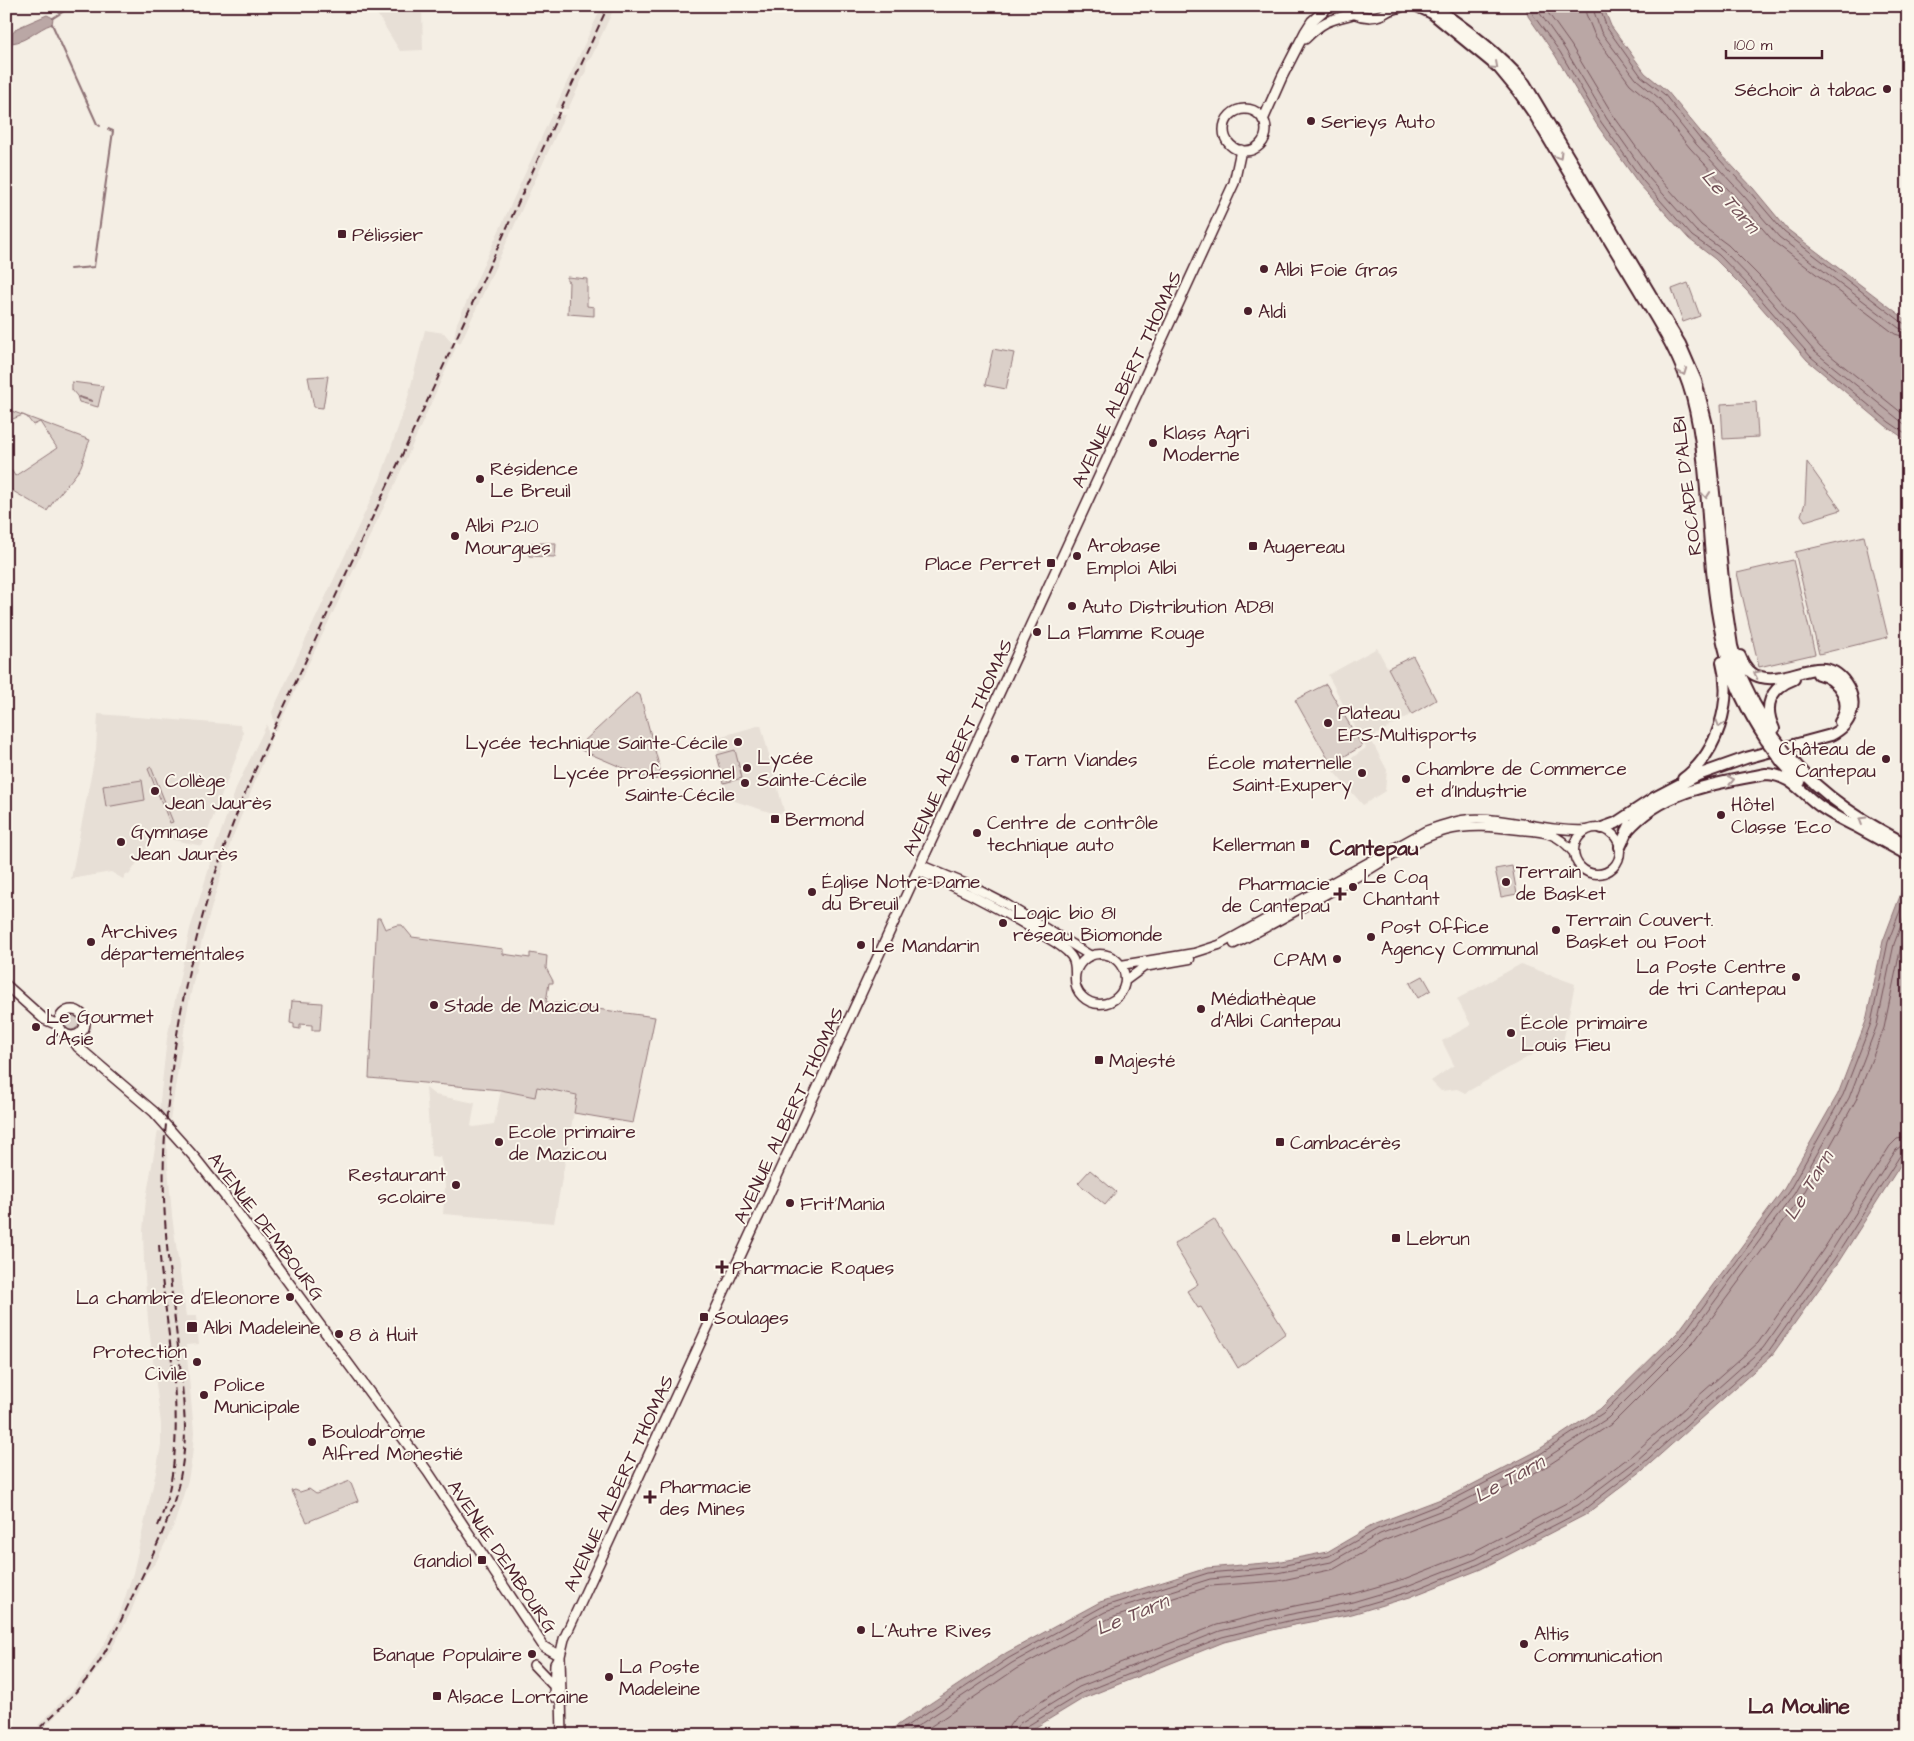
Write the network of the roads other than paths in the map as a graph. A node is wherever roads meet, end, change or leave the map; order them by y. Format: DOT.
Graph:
graph roads {
  1 [pos="1328,6"];
  2 [pos="1344,6"];
  3 [pos="1417,6"];
  4 [pos="1433,6"];
  5 [pos="1395,7"];
  6 [pos="1353,14"];
  7 [pos="1298,46"];
  8 [pos="1263,120"];
  9 [pos="1241,150"];
  10 [pos="1719,535"];
  11 [pos="1716,607"];
  12 [pos="1819,737"];
  13 [pos="1773,738"];
  14 [pos="1789,760"];
  15 [pos="1722,766"];
  16 [pos="1621,819"];
  17 [pos="1855,826"];
  18 [pos="1602,828"];
  19 [pos="1586,830"];
  20 [pos="1627,832"];
  21 [pos="1875,833"];
  22 [pos="1908,845"];
  23 [pos="1620,847"];
  24 [pos="1574,852"];
  25 [pos="1908,855"];
  26 [pos="919,868"];
  27 [pos="1091,956"];
  28 [pos="1120,965"];
  29 [pos="1075,978"];
  30 [pos="1124,981"];
  31 [pos="6,985"];
  32 [pos="59,1020"];
  33 [pos="80,1033"];
  34 [pos="70,1036"];
  35 [pos="84,1051"];
  36 [pos="560,1656"];
  37 [pos="534,1665"];
  38 [pos="554,1686"];
  39 [pos="556,1735"];
  40 [pos="562,1735"];
  1 -- 7 [label="main road"];
  2 -- 6 [label="main road"];
  3 -- 11 [label="highway, ROCADE D'ALBI, one-way"];
  4 -- 10 [label="highway, ROCADE D'ALBI"];
  5 -- 6 [label="main road"];
  6 -- 7 [label="main road"];
  7 -- 8 [label="main road"];
  8 -- 9 [label="main road"];
  8 -- 9 [label="main road"];
  9 -- 26 [label="main road, AVENUE ALBERT THOMAS"];
  12 -- 10 [label="highway, one-way"];
  10 -- 13 [label="highway, ROCADE D'ALBI"];
  11 -- 13 [label="highway, ROCADE D'ALBI"];
  11 -- 16 [label="highway, one-way"];
  12 -- 13 [label="highway"];
  12 -- 15 [label="highway"];
  13 -- 14 [label="highway, ROCADE D'ALBI, bridge"];
  14 -- 17 [label="highway, ROCADE D'ALBI"];
  21 -- 14 [label="highway, ROCADE D'ALBI, one-way"];
  15 -- 16 [label="highway"];
  15 -- 20 [label="highway"];
  16 -- 18 [label="highway"];
  20 -- 17 [label="highway, one-way"];
  17 -- 21 [label="highway, ROCADE D'ALBI"];
  18 -- 19 [label="main road"];
  18 -- 23 [label="main road"];
  19 -- 24 [label="main road"];
  19 -- 28 [label="main road"];
  20 -- 23 [label="highway"];
  21 -- 22 [label="highway, ROCADE D'ALBI"];
  21 -- 25 [label="highway, ROCADE D'ALBI"];
  23 -- 24 [label="main road"];
  24 -- 30 [label="main road"];
  26 -- 27 [label="main road"];
  26 -- 29 [label="main road"];
  26 -- 36 [label="main road, AVENUE ALBERT THOMAS"];
  27 -- 28 [label="main road"];
  27 -- 29 [label="main road"];
  28 -- 30 [label="main road"];
  29 -- 30 [label="main road"];
  31 -- 32 [label="main road"];
  32 -- 33 [label="main road"];
  32 -- 34 [label="main road"];
  33 -- 34 [label="main road"];
  33 -- 35 [label="main road"];
  34 -- 35 [label="main road, AVENUE DEMBOURG"];
  35 -- 36 [label="main road, AVENUE DEMBOURG"];
  36 -- 38 [label="main road"];
  36 -- 40 [label="main road"];
  37 -- 38 [label="main road"];
  38 -- 39 [label="main road"];
}
